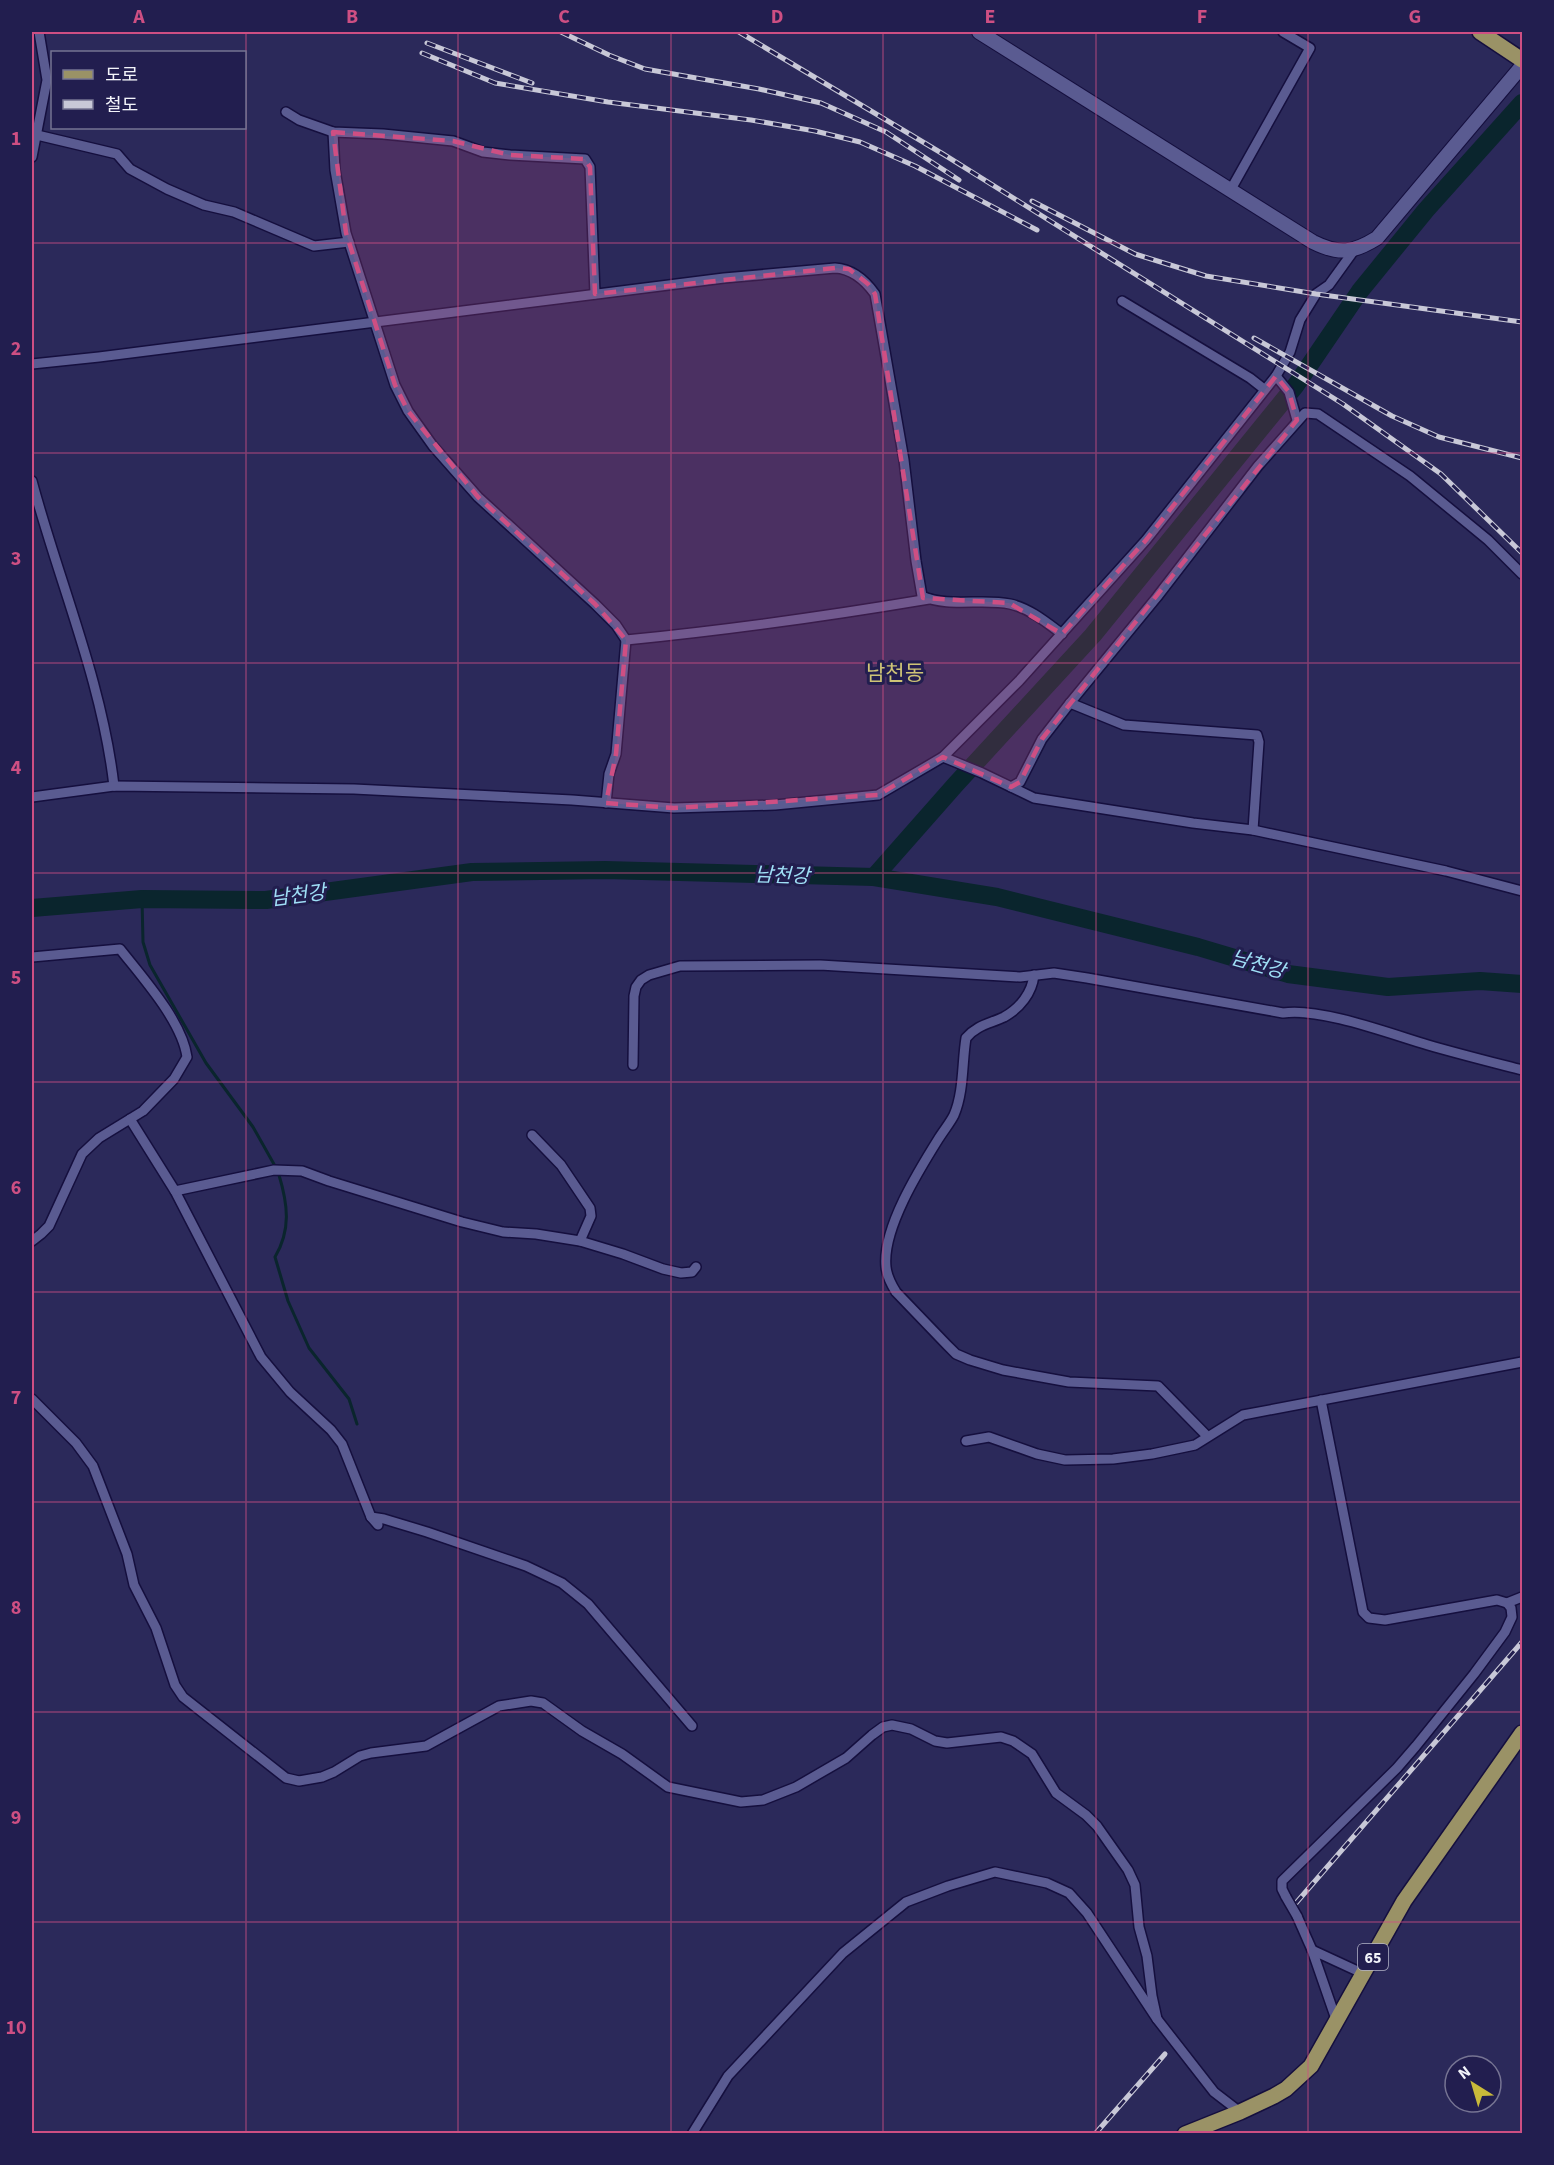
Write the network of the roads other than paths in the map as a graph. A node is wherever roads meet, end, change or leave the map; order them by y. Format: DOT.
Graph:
graph roads {
  1 [pos="39,32"];
  2 [pos="979,32"];
  3 [pos="1283,32"];
  4 [pos="1480,32"];
  5 [pos="1522,60"];
  6 [pos="1522,66"];
  7 [pos="285,112"];
  8 [pos="333,132"];
  9 [pos="37,135"];
  10 [pos="32,157"];
  11 [pos="1230,191"];
  12 [pos="349,242"];
  13 [pos="1355,249"];
  14 [pos="595,294"];
  15 [pos="1122,301"];
  16 [pos="374,322"];
  17 [pos="32,364"];
  18 [pos="1276,376"];
  19 [pos="1264,389"];
  20 [pos="1297,420"];
  21 [pos="32,481"];
  22 [pos="1522,574"];
  23 [pos="929,599"];
  24 [pos="1062,634"];
  25 [pos="627,640"];
  26 [pos="1070,703"];
  27 [pos="943,757"];
  28 [pos="114,786"];
  29 [pos="1011,787"];
  30 [pos="32,797"];
  31 [pos="606,802"];
  32 [pos="1253,830"];
  33 [pos="1522,891"];
  34 [pos="32,957"];
  35 [pos="1034,975"];
  36 [pos="633,1065"];
  37 [pos="1522,1070"];
  38 [pos="130,1119"];
  39 [pos="532,1135"];
  40 [pos="175,1191"];
  41 [pos="32,1241"];
  42 [pos="580,1241"];
  43 [pos="696,1267"];
  44 [pos="1522,1362"];
  45 [pos="32,1399"];
  46 [pos="1321,1400"];
  47 [pos="1207,1436"];
  48 [pos="966,1441"];
  49 [pos="370,1517"];
  50 [pos="378,1525"];
  51 [pos="1522,1597"];
  52 [pos="1507,1603"];
  53 [pos="692,1726"];
  54 [pos="1522,1733"];
  55 [pos="1312,1950"];
  56 [pos="1364,1974"];
  57 [pos="1157,2019"];
  58 [pos="1337,2022"];
  59 [pos="1240,2112"];
  60 [pos="692,2133"];
  61 [pos="1185,2133"];
  1 -- 9 [label="street"];
  2 -- 11 [label="main road"];
  3 -- 11 [label="street"];
  4 -- 5 [label="main road"];
  6 -- 13 [label="main road"];
  7 -- 8 [label="street"];
  8 -- 12 [label="street"];
  8 -- 14 [label="street"];
  9 -- 10 [label="street"];
  9 -- 12 [label="street"];
  11 -- 13 [label="main road"];
  12 -- 16 [label="street"];
  13 -- 18 [label="street"];
  14 -- 16 [label="street"];
  14 -- 23 [label="street"];
  15 -- 19 [label="street"];
  16 -- 17 [label="street"];
  16 -- 25 [label="street"];
  18 -- 19 [label="street"];
  18 -- 20 [label="street"];
  19 -- 24 [label="street"];
  20 -- 22 [label="street"];
  20 -- 26 [label="street"];
  21 -- 28 [label="street"];
  23 -- 24 [label="street"];
  23 -- 25 [label="street"];
  24 -- 27 [label="street"];
  25 -- 31 [label="street"];
  26 -- 29 [label="street"];
  26 -- 32 [label="street"];
  27 -- 29 [label="street"];
  27 -- 31 [label="street"];
  28 -- 30 [label="street"];
  28 -- 31 [label="street"];
  29 -- 32 [label="street"];
  32 -- 33 [label="street"];
  34 -- 38 [label="street"];
  35 -- 36 [label="street"];
  35 -- 37 [label="street"];
  35 -- 47 [label="street"];
  38 -- 40 [label="street"];
  38 -- 41 [label="street"];
  39 -- 42 [label="street"];
  40 -- 42 [label="street"];
  40 -- 49 [label="street"];
  42 -- 43 [label="street"];
  44 -- 46 [label="street"];
  45 -- 57 [label="street"];
  46 -- 47 [label="street"];
  46 -- 52 [label="street"];
  47 -- 48 [label="street"];
  49 -- 50 [label="street"];
  49 -- 53 [label="street"];
  51 -- 52 [label="street"];
  52 -- 55 [label="street, bridge"];
  54 -- 56 [label="main road, 65"];
  55 -- 56 [label="street"];
  55 -- 58 [label="street"];
  56 -- 58 [label="main road, 65"];
  57 -- 59 [label="street"];
  57 -- 60 [label="street"];
  58 -- 59 [label="main road, 65"];
  59 -- 61 [label="main road, 65"];
}
